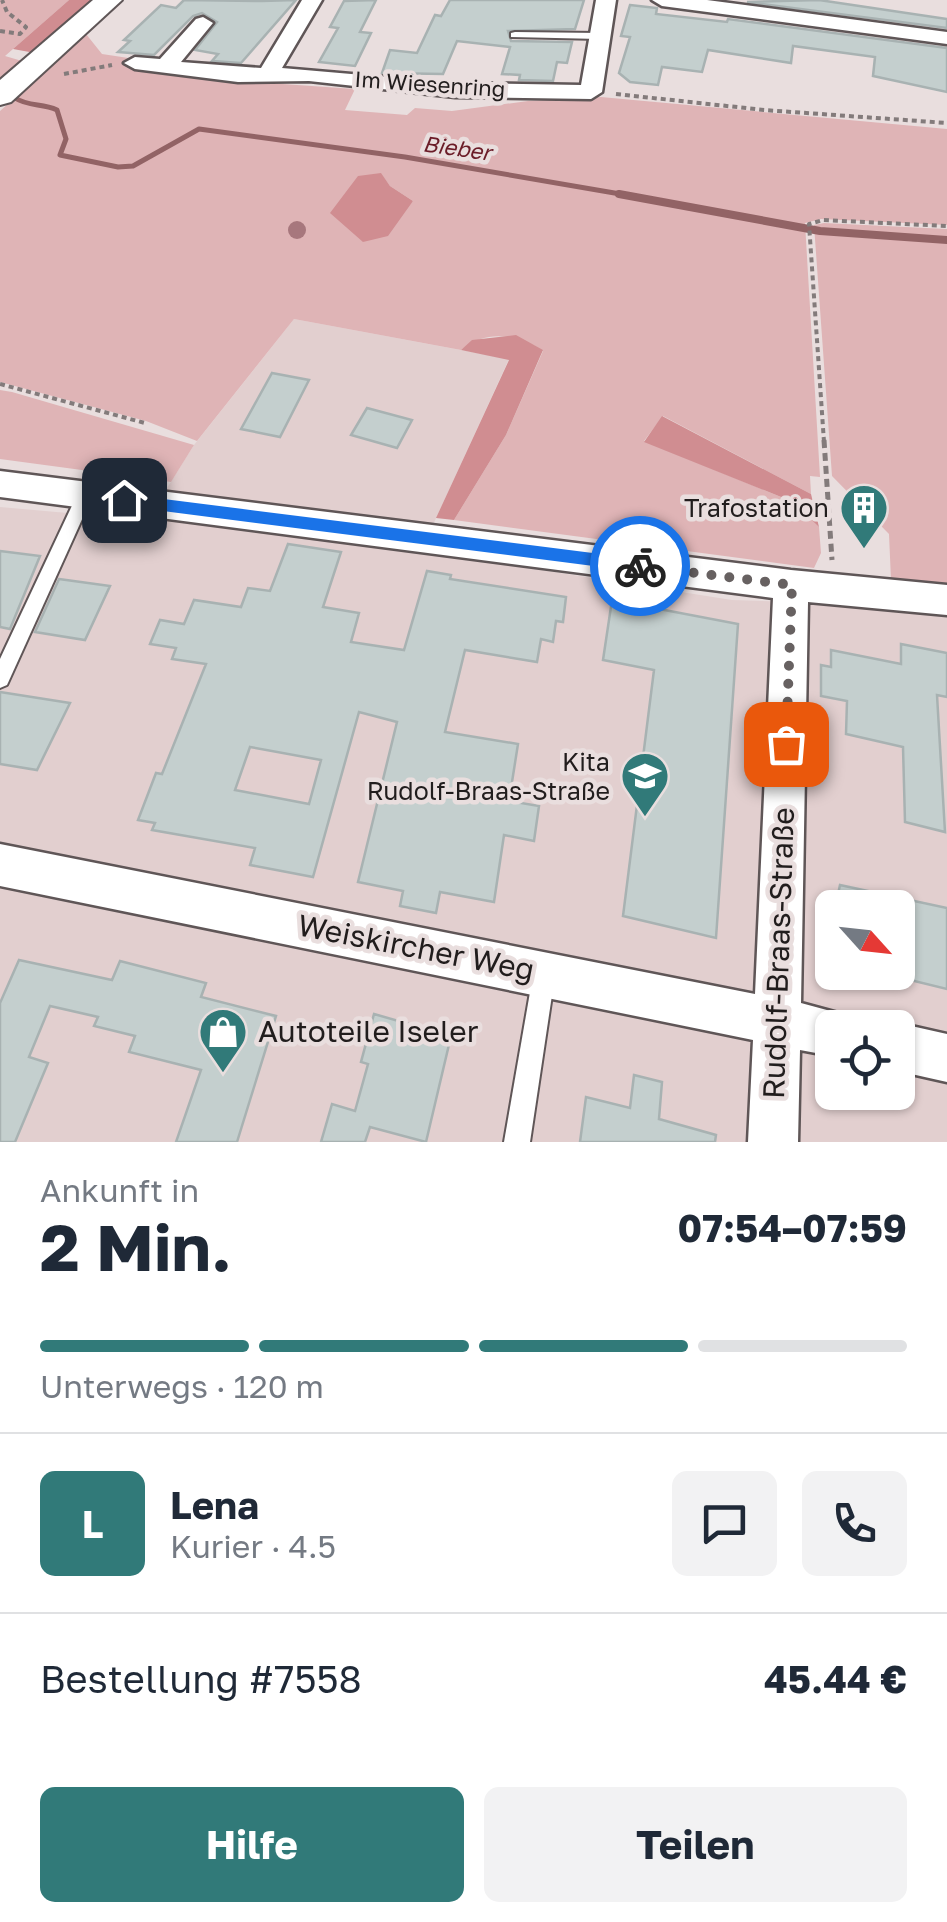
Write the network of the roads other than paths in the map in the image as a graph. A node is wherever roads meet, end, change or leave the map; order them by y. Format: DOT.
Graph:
graph roads {
  1 [pos="109,0"];
  2 [pos="312,0"];
  3 [pos="606,0"];
  4 [pos="662,0"];
  5 [pos="203,24"];
  6 [pos="514,34"];
  7 [pos="600,36"];
  8 [pos="947,38"];
  9 [pos="135,63"];
  10 [pos="166,66"];
  11 [pos="268,74"];
  12 [pos="0,96"];
  13 [pos="0,484"];
  14 [pos="85,495"];
  15 [pos="792,585"];
  16 [pos="947,600"];
  17 [pos="0,679"];
  18 [pos="0,864"];
  19 [pos="544,974"];
  20 [pos="776,1020"];
  21 [pos="815,1029"];
  22 [pos="915,1051"];
  23 [pos="947,1058"];
  24 [pos="518,1142"];
  25 [pos="773,1142"];
  1 -- 12 [label="main road"];
  2 -- 11 [label="street"];
  3 -- 7 [label="street"];
  4 -- 8 [label="street"];
  5 -- 10 [label="street"];
  6 -- 7 [label="lane"];
  7 -- 11 [label="street, Im Wiesenring"];
  9 -- 10 [label="street, Im Wiesenring"];
  10 -- 11 [label="street, Im Wiesenring"];
  13 -- 14 [label="street"];
  14 -- 15 [label="street"];
  14 -- 17 [label="lane"];
  15 -- 16 [label="street"];
  15 -- 20 [label="street, Rudolf-Braas-Straße"];
  18 -- 19 [label="street, Weiskircher Weg"];
  19 -- 20 [label="street, Weiskircher Weg"];
  19 -- 24 [label="lane"];
  20 -- 21 [label="street, Weiskircher Weg"];
  20 -- 25 [label="street, Rudolf-Braas-Straße"];
  22 -- 23 [label="street"];
}
